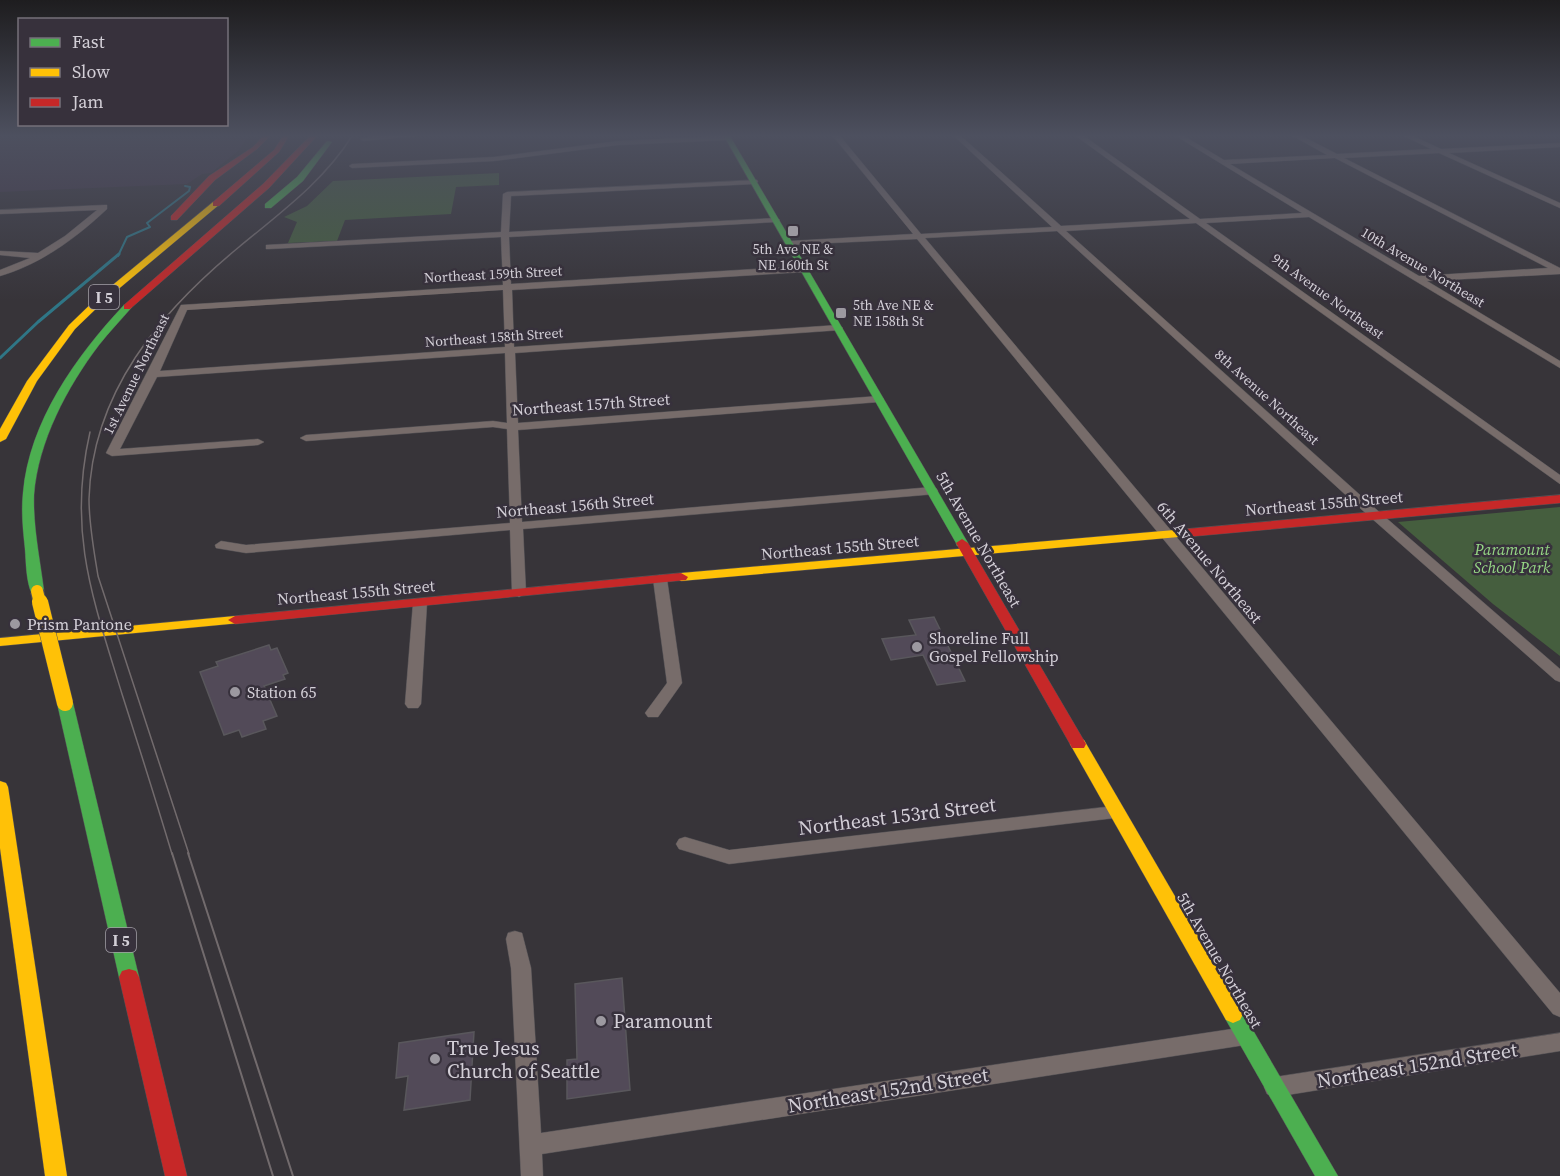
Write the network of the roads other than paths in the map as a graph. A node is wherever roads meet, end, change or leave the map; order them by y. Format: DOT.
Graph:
graph roads {
  1 [pos="199,191"];
  2 [pos="231,191"];
  3 [pos="260,191"];
  4 [pos="285,191"];
  5 [pos="571,191"];
  6 [pos="759,191"];
  7 [pos="882,191"];
  8 [pos="1017,191"];
  9 [pos="1156,191"];
  10 [pos="1270,191"];
  11 [pos="1402,191"];
  12 [pos="1525,191"];
  13 [pos="1560,207"];
  14 [pos="0,212"];
  15 [pos="259,213"];
  16 [pos="1310,215"];
  17 [pos="776,220"];
  18 [pos="1199,221"];
  19 [pos="166,225"];
  20 [pos="243,225"];
  21 [pos="1059,229"];
  22 [pos="506,234"];
  23 [pos="920,237"];
  24 [pos="147,243"];
  25 [pos="790,243"];
  26 [pos="269,247"];
  27 [pos="0,252"];
  28 [pos="39,256"];
  29 [pos="804,268"];
  30 [pos="1560,270"];
  31 [pos="0,273"];
  32 [pos="1419,279"];
  33 [pos="507,287"];
  34 [pos="130,304"];
  35 [pos="184,307"];
  36 [pos="838,328"];
  37 [pos="510,350"];
  38 [pos="1560,365"];
  39 [pos="153,374"];
  40 [pos="879,399"];
  41 [pos="0,410"];
  42 [pos="513,427"];
  43 [pos="1,431"];
  44 [pos="306,438"];
  45 [pos="258,442"];
  46 [pos="1560,480"];
  47 [pos="932,491"];
  48 [pos="1560,499"];
  49 [pos="1376,515"];
  50 [pos="518,526"];
  51 [pos="1164,535"];
  52 [pos="221,545"];
  53 [pos="969,553"];
  54 [pos="660,579"];
  55 [pos="519,593"];
  56 [pos="420,603"];
  57 [pos="0,642"];
  58 [pos="1560,677"];
  59 [pos="413,704"];
  60 [pos="653,713"];
  61 [pos="0,787"];
  62 [pos="1115,812"];
  63 [pos="686,844"];
  64 [pos="515,939"];
  65 [pos="1560,1008"];
  66 [pos="1245,1036"];
  67 [pos="1560,1042"];
  68 [pos="1275,1087"];
  69 [pos="530,1144"];
  70 [pos="56,1176"];
  71 [pos="176,1176"];
  72 [pos="532,1176"];
  73 [pos="1327,1176"];
  1 -- 19 [label="main road"];
  2 -- 43 [label="main road, I 5"];
  3 -- 34 [label="main road, I 5"];
  4 -- 15 [label="main road"];
  5 -- 22 [label="street"];
  6 -- 17 [label="main road, 5th Avenue Northeast"];
  7 -- 23 [label="street, 6th Avenue Northeast"];
  8 -- 21 [label="street, 8th Avenue Northeast"];
  9 -- 18 [label="street, 9th Avenue Northeast"];
  10 -- 16 [label="street, 10th Avenue Northeast"];
  11 -- 30 [label="street"];
  12 -- 13 [label="street"];
  14 -- 28 [label="street"];
  16 -- 18 [label="street"];
  16 -- 32 [label="street, 10th Avenue Northeast"];
  17 -- 22 [label="street"];
  17 -- 25 [label="main road, 5th Avenue Northeast"];
  18 -- 21 [label="street"];
  18 -- 46 [label="street, 9th Avenue Northeast"];
  20 -- 34 [label="main road"];
  21 -- 23 [label="street"];
  21 -- 49 [label="street, 8th Avenue Northeast"];
  22 -- 26 [label="street"];
  22 -- 33 [label="street"];
  23 -- 25 [label="street"];
  23 -- 51 [label="street, 6th Avenue Northeast"];
  24 -- 41 [label="main road"];
  25 -- 29 [label="main road, 5th Avenue Northeast"];
  27 -- 28 [label="street"];
  28 -- 31 [label="street"];
  29 -- 33 [label="street, Northeast 159th Street"];
  29 -- 36 [label="main road, 5th Avenue Northeast"];
  30 -- 32 [label="street"];
  32 -- 38 [label="street, 10th Avenue Northeast"];
  33 -- 35 [label="street, Northeast 159th Street"];
  33 -- 37 [label="street"];
  34 -- 71 [label="main road, I 5, bridge"];
  35 -- 39 [label="street, 1st Avenue Northeast"];
  36 -- 37 [label="street, Northeast 158th Street"];
  36 -- 40 [label="main road, 5th Avenue Northeast"];
  37 -- 39 [label="street, Northeast 158th Street"];
  37 -- 42 [label="street"];
  39 -- 45 [label="street, 1st Avenue Northeast"];
  40 -- 42 [label="street, Northeast 157th Street"];
  40 -- 47 [label="main road, 5th Avenue Northeast"];
  42 -- 44 [label="street, Northeast 157th Street"];
  42 -- 50 [label="street"];
  47 -- 50 [label="street, Northeast 156th Street"];
  47 -- 53 [label="main road, 5th Avenue Northeast"];
  48 -- 49 [label="main road, Northeast 155th Street"];
  49 -- 51 [label="main road, Northeast 155th Street"];
  49 -- 58 [label="street, 8th Avenue Northeast"];
  50 -- 52 [label="street, Northeast 156th Street"];
  50 -- 55 [label="street"];
  51 -- 53 [label="main road, Northeast 155th Street"];
  51 -- 65 [label="street, 6th Avenue Northeast"];
  53 -- 54 [label="main road, Northeast 155th Street"];
  53 -- 62 [label="main road, 5th Avenue Northeast"];
  54 -- 55 [label="main road, Northeast 155th Street"];
  54 -- 60 [label="street"];
  55 -- 56 [label="main road, Northeast 155th Street"];
  56 -- 57 [label="main road, Northeast 155th Street"];
  56 -- 59 [label="street"];
  61 -- 70 [label="main road"];
  62 -- 63 [label="street, Northeast 153rd Street"];
  62 -- 66 [label="main road, 5th Avenue Northeast"];
  64 -- 69 [label="street"];
  66 -- 68 [label="main road, 5th Avenue Northeast"];
  66 -- 69 [label="street, Northeast 152nd Street"];
  67 -- 68 [label="street, Northeast 152nd Street"];
  68 -- 73 [label="main road, 5th Avenue Northeast"];
  69 -- 72 [label="street"];
}
